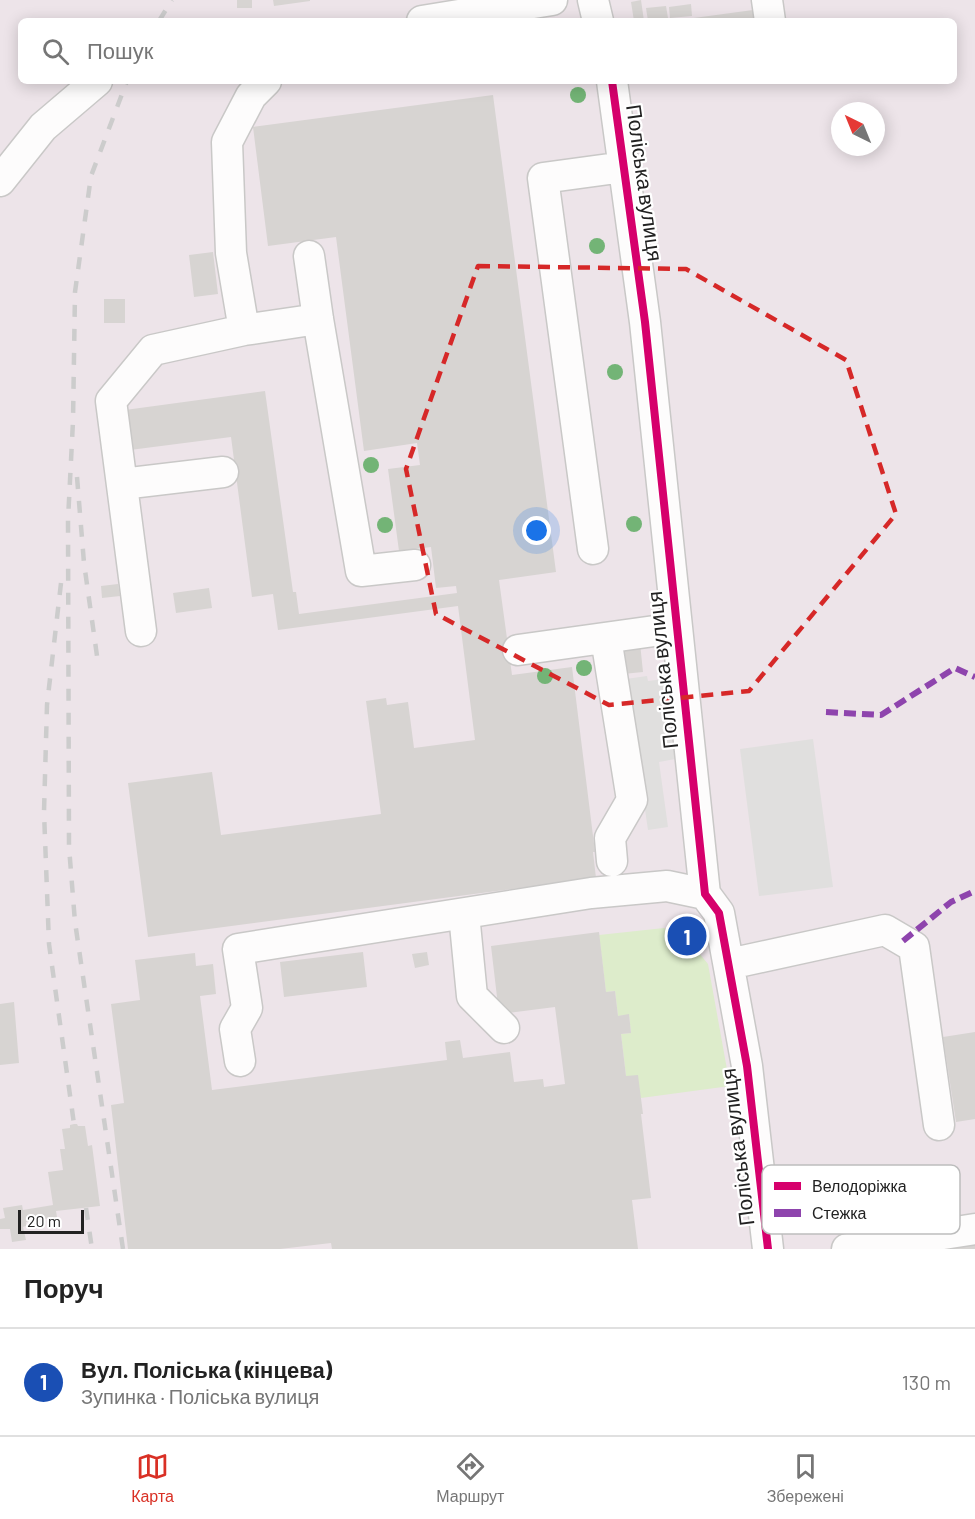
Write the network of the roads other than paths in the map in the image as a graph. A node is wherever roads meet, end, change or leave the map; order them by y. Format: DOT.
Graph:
graph roads {
  1 [pos="552,0"];
  2 [pos="593,0"];
  3 [pos="767,0"];
  4 [pos="441,18"];
  5 [pos="597,18"];
  6 [pos="770,18"];
  7 [pos="94,84"];
  8 [pos="263,84"];
  9 [pos="612,84"];
  10 [pos="624,167"];
  11 [pos="0,181"];
  12 [pos="309,256"];
  13 [pos="318,319"];
  14 [pos="244,330"];
  15 [pos="223,472"];
  16 [pos="122,484"];
  17 [pos="593,549"];
  18 [pos="415,565"];
  19 [pos="676,628"];
  20 [pos="141,631"];
  21 [pos="606,638"];
  22 [pos="518,650"];
  23 [pos="612,861"];
  24 [pos="705,894"];
  25 [pos="464,914"];
  26 [pos="729,964"];
  27 [pos="504,1028"];
  28 [pos="240,1061"];
  29 [pos="939,1125"];
  30 [pos="762,1196"];
  31 [pos="975,1229"];
  32 [pos="960,1231"];
  33 [pos="766,1234"];
  34 [pos="943,1234"];
  35 [pos="768,1249"];
  36 [pos="847,1249"];
  1 -- 4 [label="street"];
  2 -- 5 [label="street"];
  3 -- 6 [label="street"];
  7 -- 11 [label="street"];
  8 -- 14 [label="street"];
  9 -- 10 [label="street, Поліська вулиця"];
  10 -- 17 [label="street"];
  10 -- 19 [label="street, Поліська вулиця"];
  12 -- 13 [label="street"];
  13 -- 14 [label="street"];
  13 -- 18 [label="street"];
  14 -- 16 [label="street"];
  15 -- 16 [label="street"];
  16 -- 20 [label="street"];
  19 -- 21 [label="street"];
  19 -- 24 [label="street, Поліська вулиця"];
  21 -- 22 [label="street"];
  21 -- 23 [label="street"];
  24 -- 25 [label="street"];
  24 -- 26 [label="street, Поліська вулиця"];
  25 -- 27 [label="street"];
  25 -- 28 [label="street"];
  26 -- 29 [label="street"];
  26 -- 30 [label="street, Поліська вулиця"];
  31 -- 32 [label="street"];
  33 -- 35 [label="street, Поліська вулиця"];
  34 -- 36 [label="street"];
}
